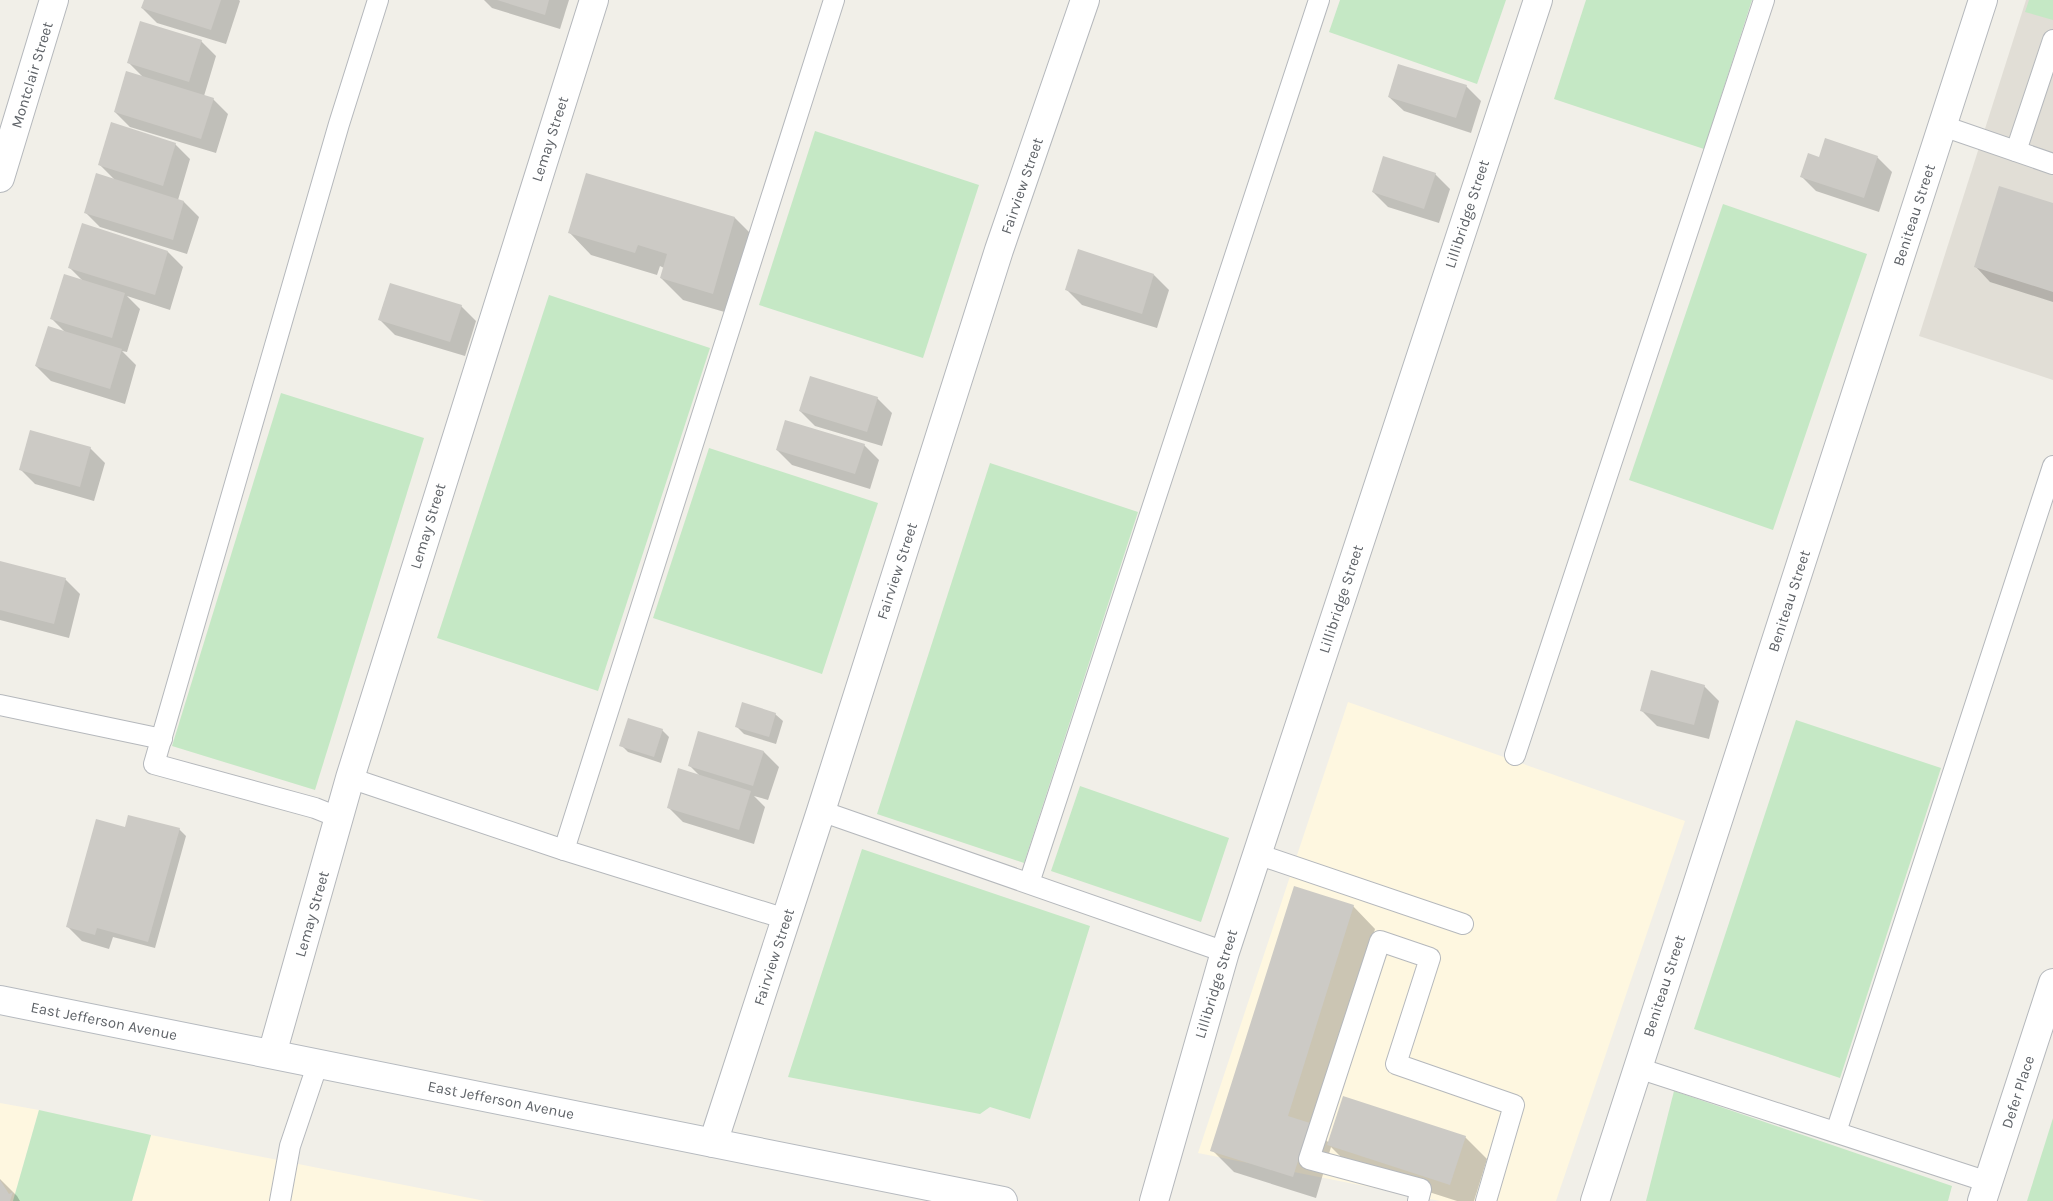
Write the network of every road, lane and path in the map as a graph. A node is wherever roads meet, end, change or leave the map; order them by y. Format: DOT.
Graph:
graph roads {
  1 [pos="54,0"];
  2 [pos="378,0"];
  3 [pos="594,0"];
  4 [pos="834,0"];
  5 [pos="1085,0"];
  6 [pos="1319,0"];
  7 [pos="1538,0"];
  8 [pos="1764,0"];
  9 [pos="1984,0"];
  10 [pos="2053,40"];
  11 [pos="1943,126"];
  12 [pos="2016,152"];
  13 [pos="2053,164"];
  14 [pos="0,178"];
  15 [pos="2053,466"];
  16 [pos="0,705"];
  17 [pos="162,739"];
  18 [pos="1515,755"];
  19 [pos="350,778"];
  20 [pos="821,811"];
  21 [pos="340,818"];
  22 [pos="564,850"];
  23 [pos="1257,854"];
  24 [pos="1028,883"];
  25 [pos="786,919"];
  26 [pos="1463,924"];
  27 [pos="1225,952"];
  28 [pos="2053,983"];
  29 [pos="0,1000"];
  30 [pos="272,1054"];
  31 [pos="318,1063"];
  32 [pos="1638,1068"];
  33 [pos="1836,1132"];
  34 [pos="713,1143"];
  35 [pos="1985,1192"];
  36 [pos="280,1201"];
  37 [pos="1002,1201"];
  38 [pos="1154,1201"];
  39 [pos="1418,1201"];
  40 [pos="1486,1201"];
  41 [pos="1595,1201"];
  1 -- 14 [label="street, Montclair Street"];
  2 -- 17 [label="lane"];
  3 -- 19 [label="street, Lemay Street"];
  4 -- 22 [label="lane"];
  5 -- 20 [label="street, Fairview Street"];
  6 -- 24 [label="lane"];
  7 -- 23 [label="street, Lillibridge Street"];
  8 -- 18 [label="lane"];
  9 -- 11 [label="street, Beniteau Street"];
  10 -- 12 [label="lane"];
  11 -- 12 [label="lane"];
  11 -- 32 [label="street, Beniteau Street"];
  12 -- 13 [label="lane"];
  15 -- 33 [label="lane"];
  16 -- 17 [label="lane"];
  17 -- 21 [label="lane"];
  19 -- 21 [label="street, Lemay Street"];
  19 -- 22 [label="lane"];
  20 -- 24 [label="lane"];
  20 -- 25 [label="street, Fairview Street"];
  21 -- 30 [label="street, Lemay Street"];
  22 -- 25 [label="lane"];
  23 -- 26 [label="lane"];
  23 -- 27 [label="street, Lillibridge Street"];
  24 -- 27 [label="lane"];
  25 -- 34 [label="street, Fairview Street"];
  27 -- 38 [label="street, Lillibridge Street"];
  28 -- 35 [label="street, Defer Place"];
  29 -- 30 [label="street, East Jefferson Avenue"];
  30 -- 31 [label="street, East Jefferson Avenue"];
  31 -- 34 [label="street, East Jefferson Avenue"];
  31 -- 36 [label="lane"];
  32 -- 33 [label="lane"];
  32 -- 41 [label="street, Beniteau Street"];
  33 -- 35 [label="lane"];
  34 -- 37 [label="street, East Jefferson Avenue"];
  39 -- 40 [label="lane"];
}
